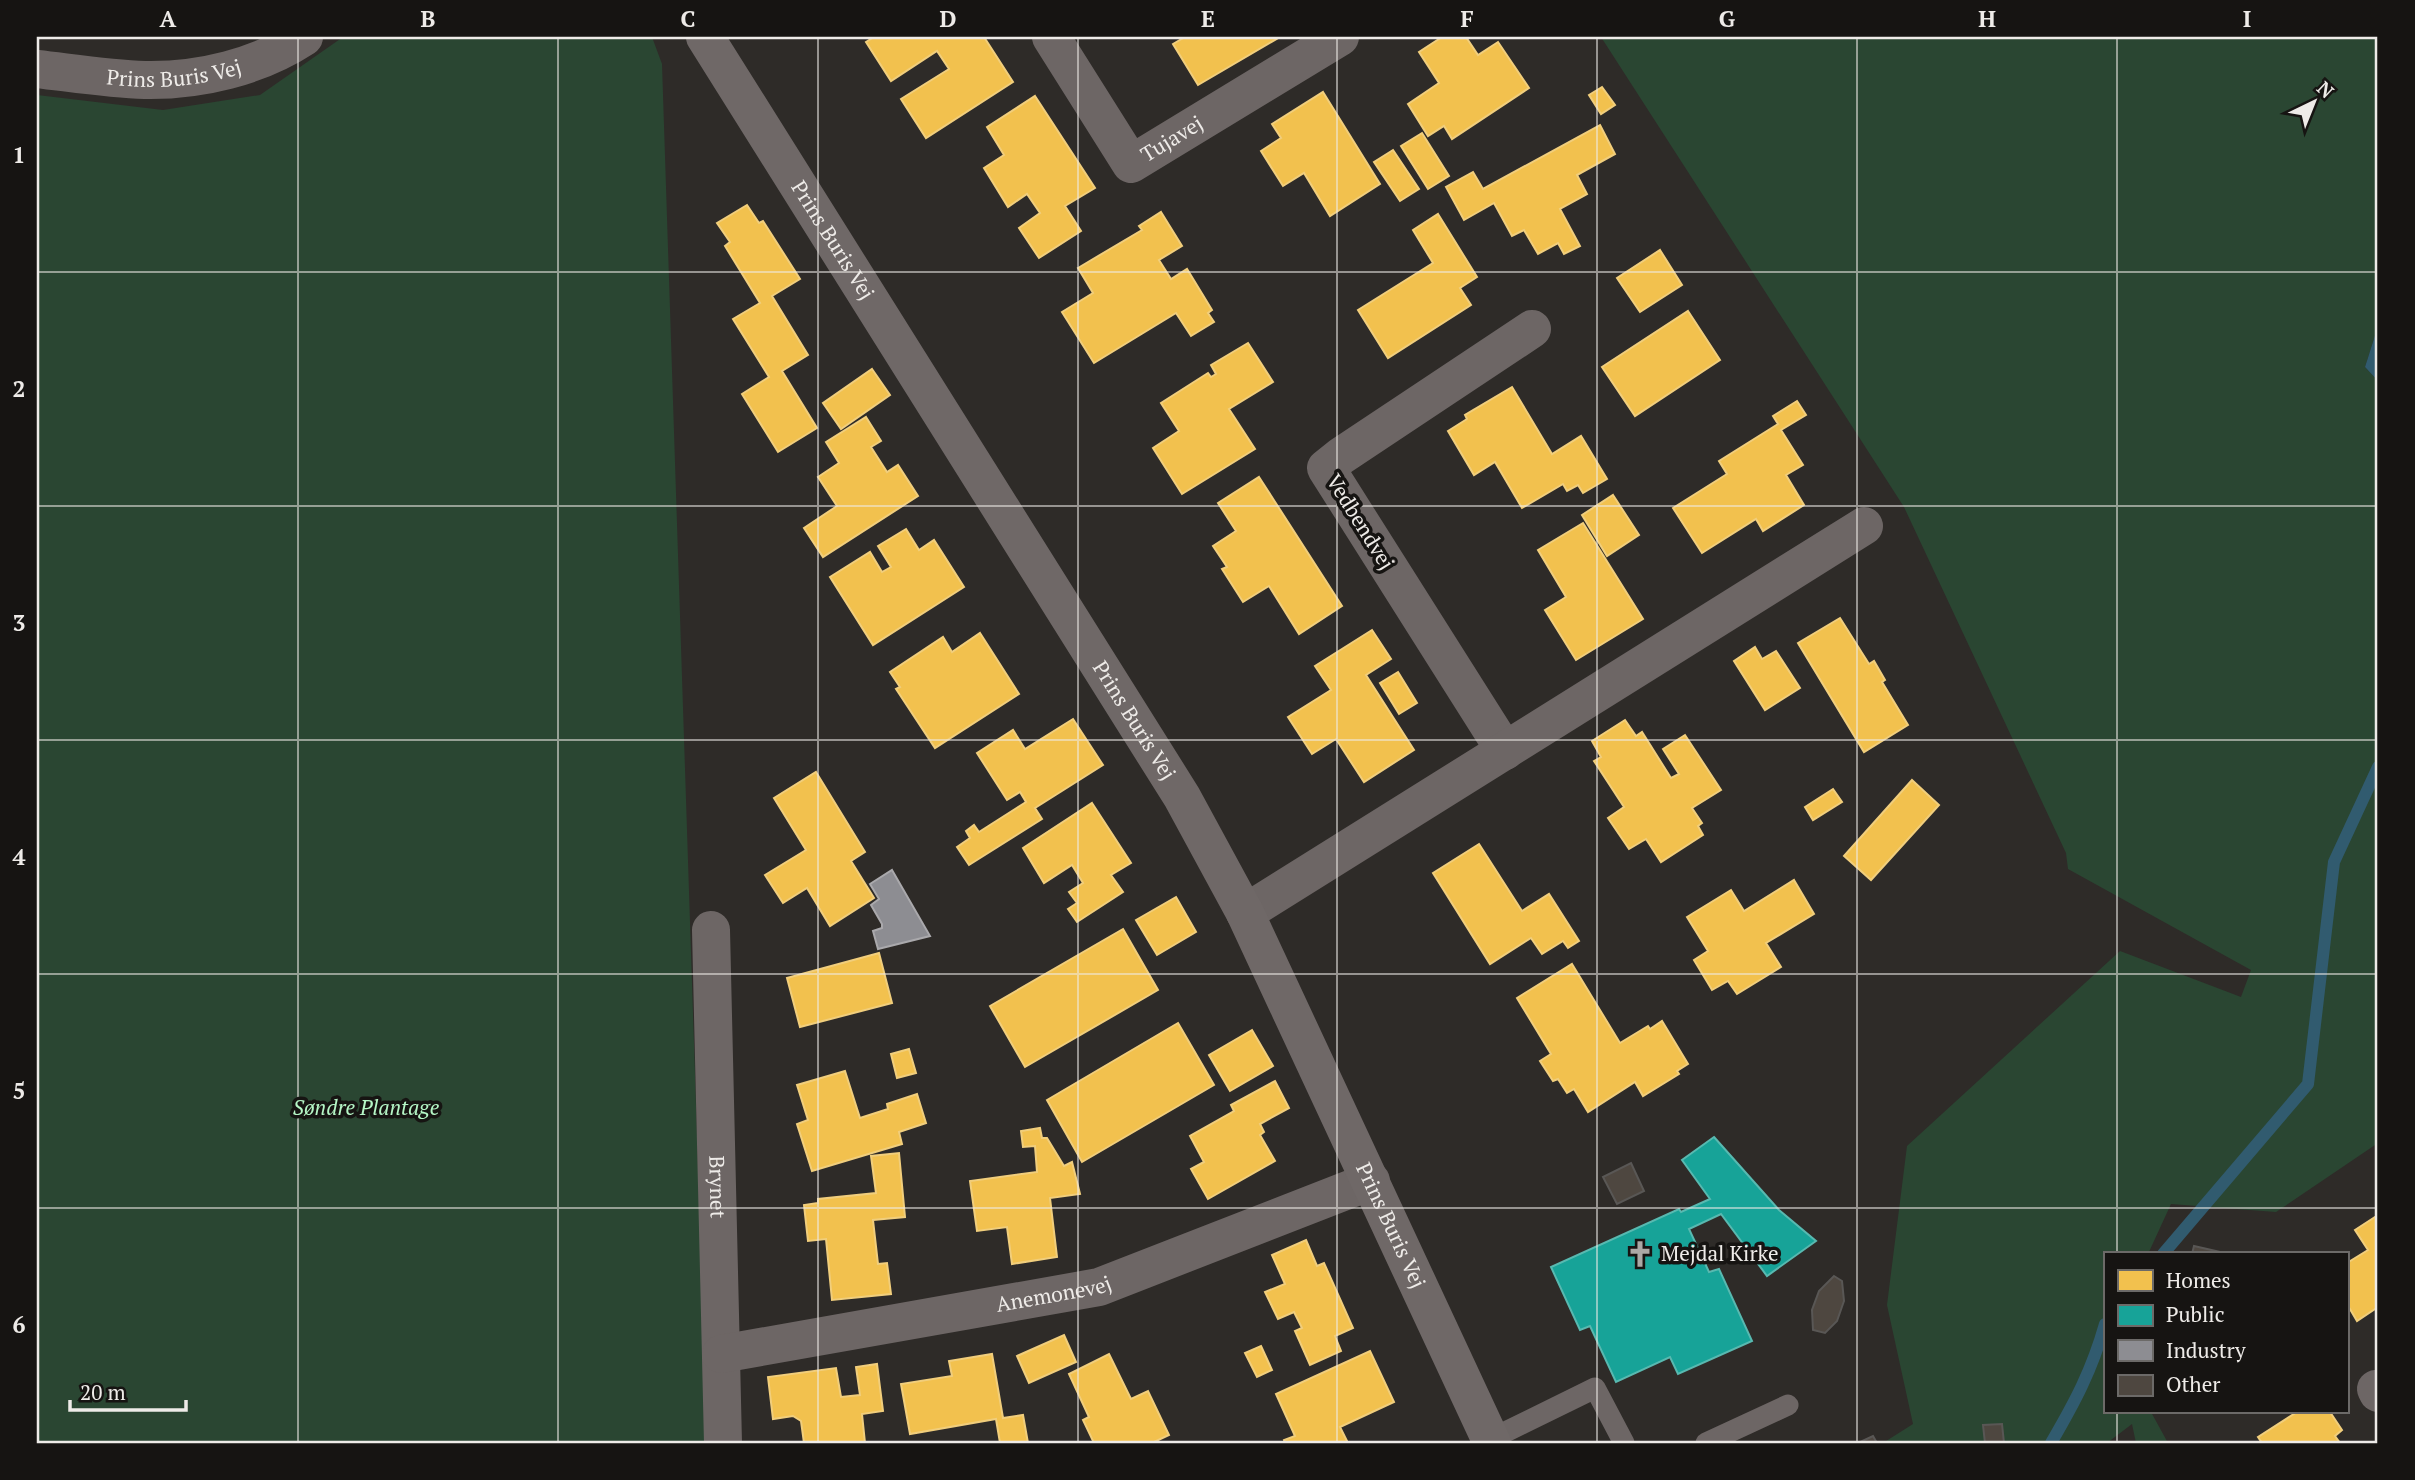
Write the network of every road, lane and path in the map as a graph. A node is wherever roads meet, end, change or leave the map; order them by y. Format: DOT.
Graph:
graph roads {
  1 [pos="304,37"];
  2 [pos="1051,37"];
  3 [pos="1340,37"];
  4 [pos="712,39"];
  5 [pos="37,69"];
  6 [pos="1532,329"];
  7 [pos="1864,526"];
  8 [pos="1505,751"];
  9 [pos="1245,913"];
  10 [pos="711,930"];
  11 [pos="1371,1181"];
  12 [pos="721,1354"];
  13 [pos="1788,1405"];
  14 [pos="1488,1442"];
  15 [pos="723,1443"];
  16 [pos="1624,1443"];
  17 [pos="1706,1443"];
  1 -- 5 [label="street, Prins Buris Vej"];
  2 -- 3 [label="street, Tujavej"];
  4 -- 9 [label="street, Prins Buris Vej"];
  6 -- 8 [label="street, Vedbendvej"];
  7 -- 8 [label="street"];
  8 -- 9 [label="street"];
  9 -- 11 [label="street, Prins Buris Vej"];
  10 -- 12 [label="street, Brynet"];
  11 -- 12 [label="street, Anemonevej"];
  11 -- 14 [label="street, Prins Buris Vej"];
  12 -- 15 [label="street, Brynet"];
  13 -- 17 [label="lane"];
  14 -- 16 [label="lane"];
}
